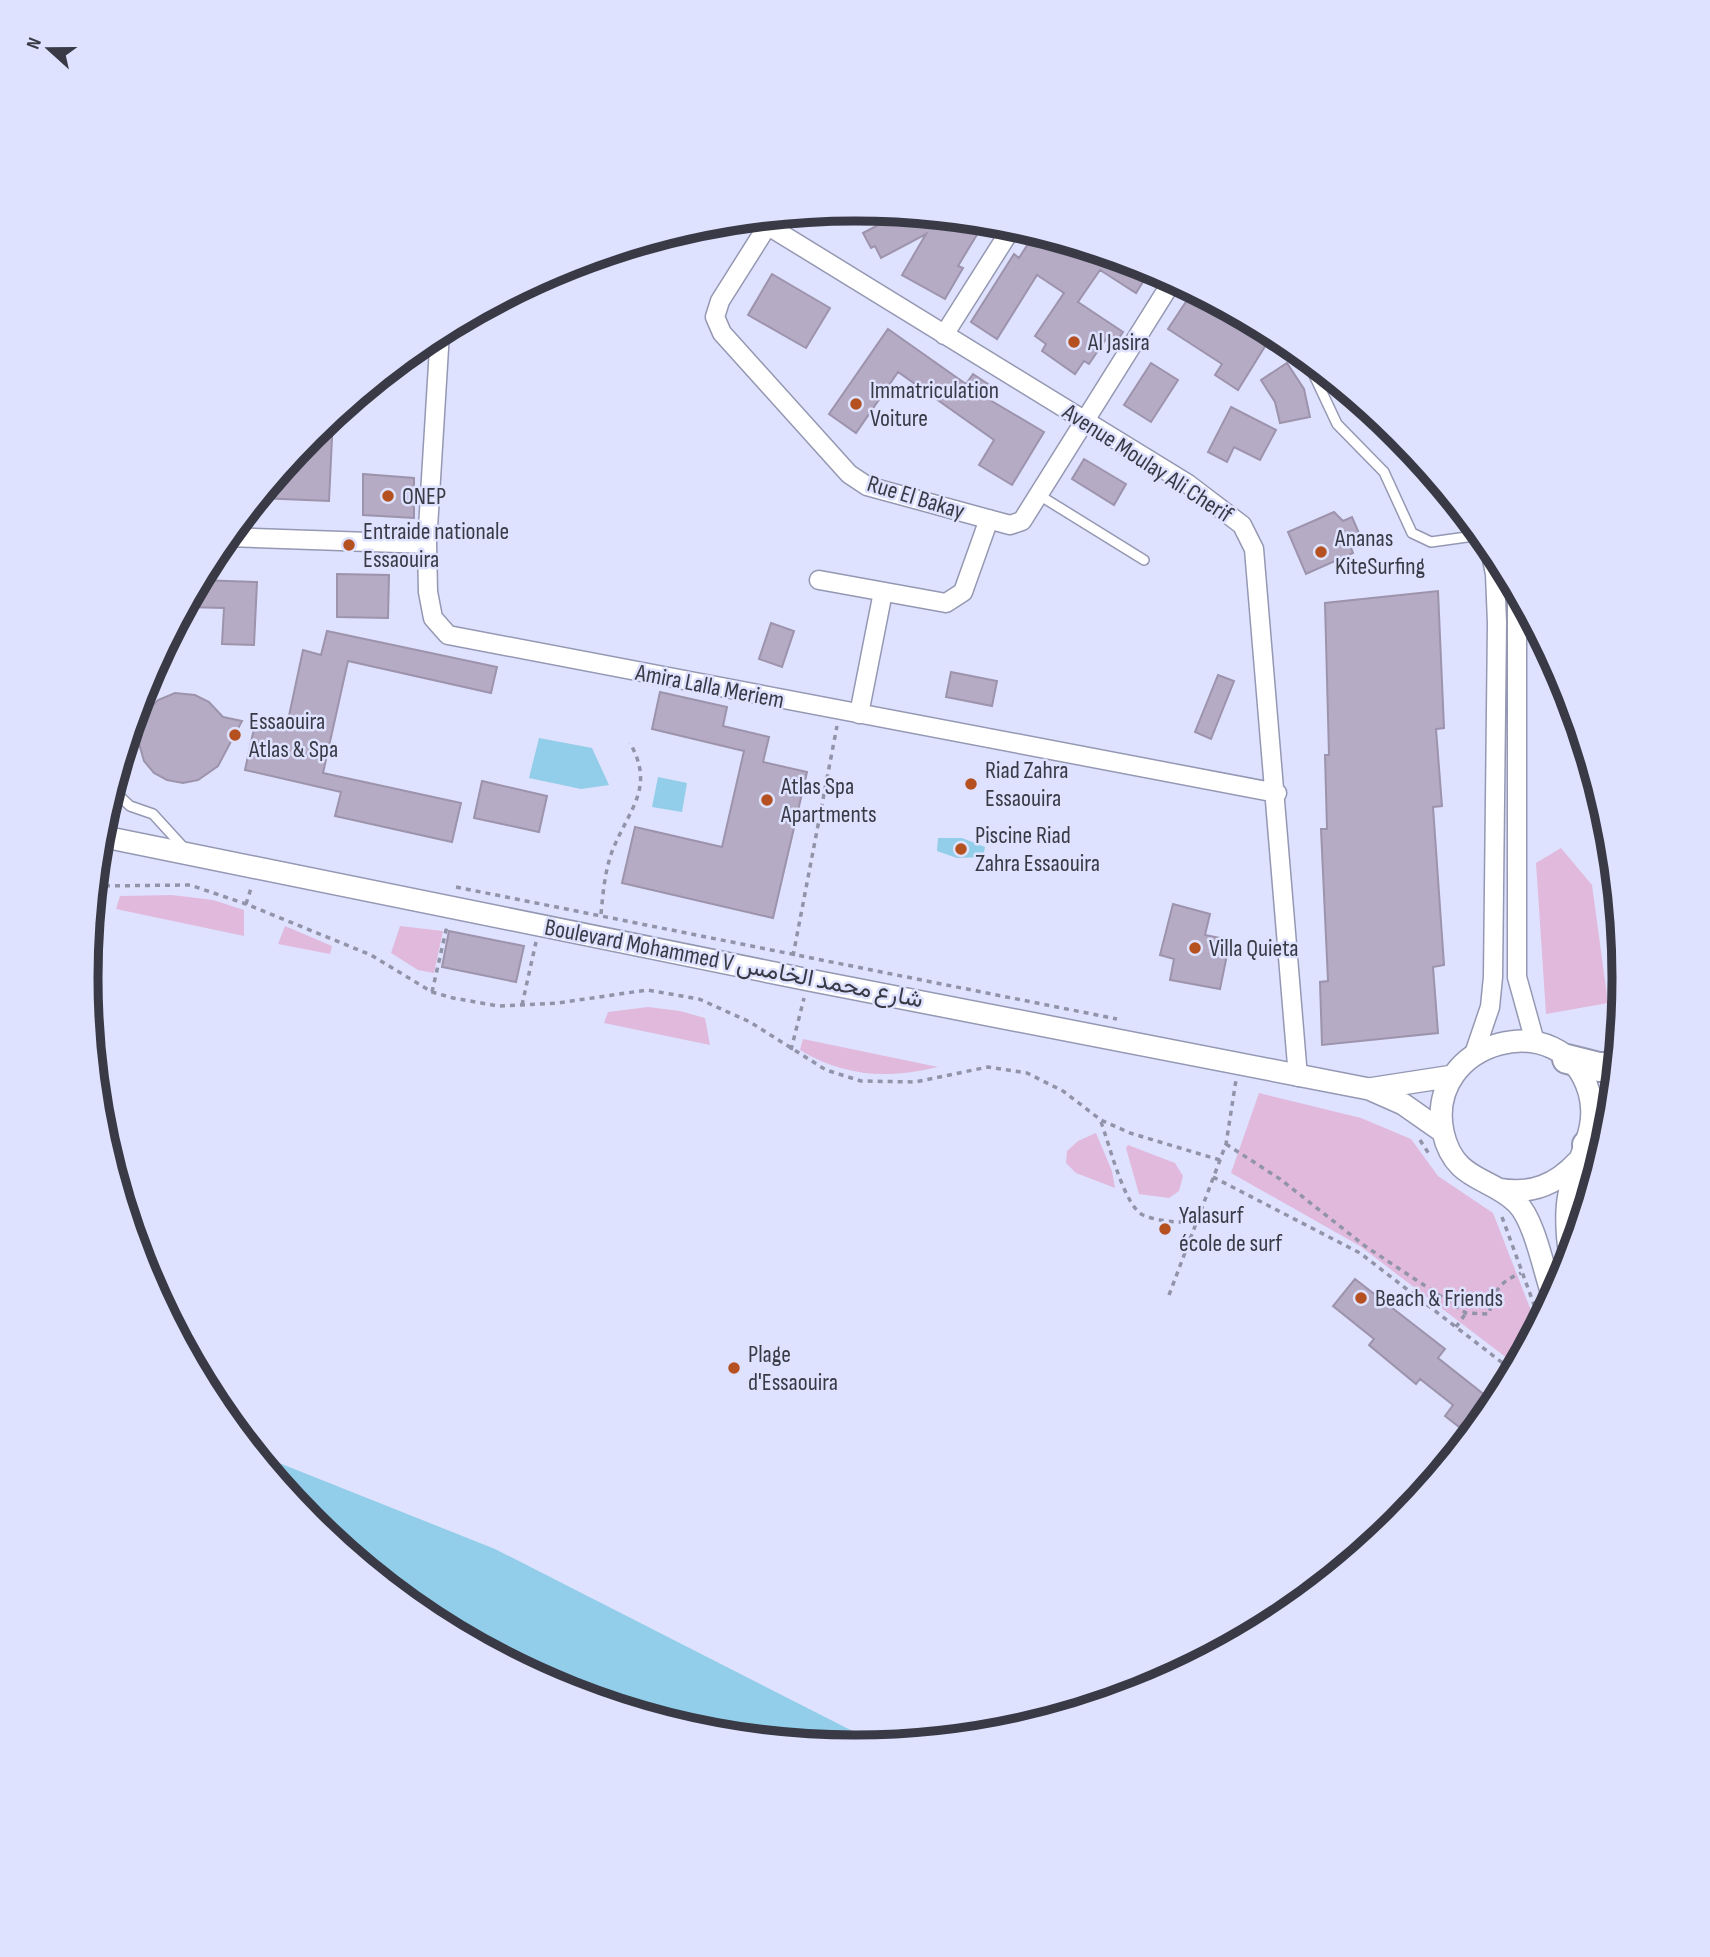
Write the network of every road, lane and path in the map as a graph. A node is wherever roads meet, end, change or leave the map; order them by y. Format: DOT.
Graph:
graph roads {
  1 [pos="774,226"];
  2 [pos="762,227"];
  3 [pos="1006,237"];
  4 [pos="1167,289"];
  5 [pos="944,335"];
  6 [pos="439,346"];
  7 [pos="1315,377"];
  8 [pos="1084,420"];
  9 [pos="1039,495"];
  10 [pos="989,519"];
  11 [pos="240,537"];
  12 [pos="1469,537"];
  13 [pos="426,544"];
  14 [pos="1144,560"];
  15 [pos="1495,575"];
  16 [pos="819,580"];
  17 [pos="883,592"];
  18 [pos="1517,611"];
  19 [pos="840,710"];
  20 [pos="859,714"];
  21 [pos="630,743"];
  22 [pos="1277,793"];
  23 [pos="121,797"];
  24 [pos="112,839"];
  25 [pos="188,854"];
  26 [pos="104,886"];
  27 [pos="452,886"];
  28 [pos="463,899"];
  29 [pos="543,914"];
  30 [pos="601,914"];
  31 [pos="793,953"];
  32 [pos="814,958"];
  33 [pos="799,978"];
  34 [pos="432,992"];
  35 [pos="522,1005"];
  36 [pos="1124,1020"];
  37 [pos="1535,1042"];
  38 [pos="791,1050"];
  39 [pos="1474,1054"];
  40 [pos="1567,1059"];
  41 [pos="1607,1067"];
  42 [pos="1242,1076"];
  43 [pos="1453,1076"];
  44 [pos="1298,1077"];
  45 [pos="1369,1089"];
  46 [pos="1101,1120"];
  47 [pos="1443,1132"];
  48 [pos="1418,1136"];
  49 [pos="1593,1143"];
  50 [pos="1226,1144"];
  51 [pos="1583,1152"];
  52 [pos="1220,1160"];
  53 [pos="1435,1163"];
  54 [pos="1213,1177"];
  55 [pos="1493,1188"];
  56 [pos="1501,1213"];
  57 [pos="1197,1223"];
  58 [pos="1569,1229"];
  59 [pos="1542,1264"];
  60 [pos="1521,1273"];
  61 [pos="1548,1282"];
  62 [pos="1169,1295"];
  63 [pos="1535,1310"];
  64 [pos="1466,1313"];
  65 [pos="1456,1326"];
  66 [pos="1506,1365"];
  1 -- 5 [label="street, Avenue Moulay Ali Cherif"];
  2 -- 10 [label="street, Rue El Bakay"];
  3 -- 5 [label="street"];
  4 -- 8 [label="street, Rue El Bakay"];
  5 -- 8 [label="street, Avenue Moulay Ali Cherif"];
  6 -- 13 [label="street, Amira Lalla Meriem"];
  7 -- 12 [label="lane"];
  8 -- 9 [label="street, Rue El Bakay"];
  8 -- 22 [label="street, Avenue Moulay Ali Cherif"];
  9 -- 10 [label="street, Rue El Bakay"];
  9 -- 14 [label="lane"];
  10 -- 17 [label="street"];
  11 -- 13 [label="street"];
  13 -- 19 [label="street, Amira Lalla Meriem"];
  15 -- 39 [label="street"];
  16 -- 17 [label="street"];
  17 -- 20 [label="street"];
  18 -- 37 [label="street"];
  19 -- 20 [label="street, Amira Lalla Meriem"];
  19 -- 31 [label="path"];
  20 -- 22 [label="street, Amira Lalla Meriem"];
  21 -- 30 [label="path"];
  22 -- 44 [label="street, Avenue Moulay Ali Cherif"];
  23 -- 25 [label="lane"];
  24 -- 25 [label="street, Boulevard Mohammed V شارع محمد الخامس"];
  25 -- 28 [label="street, Boulevard Mohammed V شارع محمد الخامس"];
  26 -- 34 [label="path"];
  27 -- 28 [label="path"];
  28 -- 29 [label="street, Boulevard Mohammed V شارع محمد الخامس"];
  28 -- 29 [label="path"];
  28 -- 34 [label="path"];
  29 -- 30 [label="path"];
  29 -- 33 [label="street, Boulevard Mohammed V شارع محمد الخامس"];
  29 -- 35 [label="path"];
  30 -- 31 [label="path"];
  31 -- 32 [label="path"];
  31 -- 33 [label="path"];
  32 -- 33 [label="path"];
  32 -- 36 [label="path"];
  33 -- 38 [label="path"];
  33 -- 42 [label="street, Boulevard Mohammed V شارع محمد الخامس"];
  34 -- 35 [label="path"];
  35 -- 38 [label="path"];
  37 -- 39 [label="street"];
  37 -- 40 [label="street"];
  38 -- 46 [label="path"];
  39 -- 43 [label="street"];
  40 -- 41 [label="highway"];
  40 -- 51 [label="street"];
  42 -- 44 [label="street, Boulevard Mohammed V شارع محمد الخامس"];
  42 -- 50 [label="path"];
  43 -- 45 [label="street"];
  43 -- 47 [label="street"];
  44 -- 45 [label="street, Boulevard Mohammed V شارع محمد الخامس"];
  45 -- 47 [label="street"];
  46 -- 52 [label="path"];
  46 -- 57 [label="path"];
  47 -- 55 [label="street"];
  48 -- 53 [label="path"];
  49 -- 51 [label="highway"];
  50 -- 52 [label="path"];
  50 -- 64 [label="path"];
  51 -- 55 [label="street"];
  51 -- 58 [label="street"];
  52 -- 54 [label="path"];
  54 -- 57 [label="path"];
  54 -- 65 [label="path"];
  55 -- 59 [label="street"];
  56 -- 60 [label="path"];
  57 -- 62 [label="path"];
  59 -- 60 [label="path"];
  59 -- 61 [label="street"];
  60 -- 63 [label="path"];
  60 -- 64 [label="path"];
  64 -- 65 [label="path"];
  65 -- 66 [label="path"];
}
